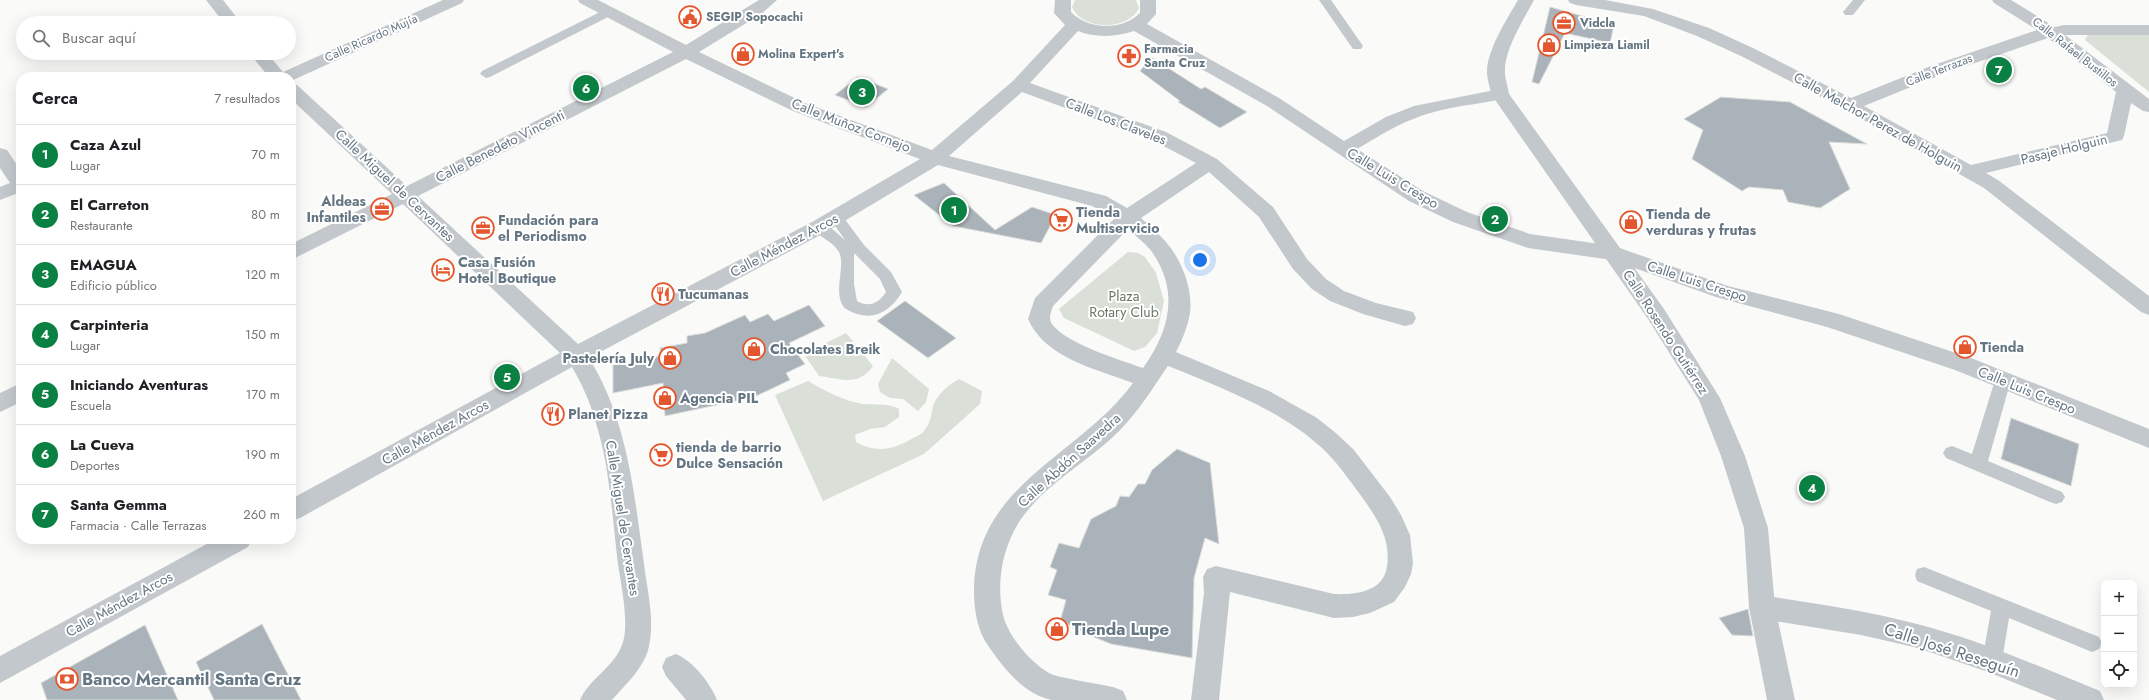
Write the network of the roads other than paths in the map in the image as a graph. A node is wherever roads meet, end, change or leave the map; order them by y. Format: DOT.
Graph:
graph roads {
  1 [pos="214,0"];
  2 [pos="456,0"];
  3 [pos="586,0"];
  4 [pos="769,0"];
  5 [pos="1063,0"];
  6 [pos="1149,0"];
  7 [pos="1325,0"];
  8 [pos="1526,0"];
  9 [pos="1576,0"];
  10 [pos="1859,0"];
  11 [pos="2000,0"];
  12 [pos="608,12"];
  13 [pos="1849,12"];
  14 [pos="227,16"];
  15 [pos="1075,24"];
  16 [pos="1136,25"];
  17 [pos="2149,30"];
  18 [pos="2052,32"];
  19 [pos="1358,46"];
  20 [pos="686,52"];
  21 [pos="264,60"];
  22 [pos="274,72"];
  23 [pos="296,72"];
  24 [pos="486,74"];
  25 [pos="1018,85"];
  26 [pos="2125,91"];
  27 [pos="296,94"];
  28 [pos="1500,94"];
  29 [pos="1850,105"];
  30 [pos="2149,107"];
  31 [pos="1344,149"];
  32 [pos="0,154"];
  33 [pos="935,158"];
  34 [pos="1210,164"];
  35 [pos="1969,171"];
  36 [pos="16,178"];
  37 [pos="16,187"];
  38 [pos="0,194"];
  39 [pos="405,194"];
  40 [pos="836,217"];
  41 [pos="1128,217"];
  42 [pos="819,227"];
  43 [pos="296,250"];
  44 [pos="1614,253"];
  45 [pos="2149,308"];
  46 [pos="1405,318"];
  47 [pos="576,355"];
  48 [pos="1164,355"];
  49 [pos="1147,379"];
  50 [pos="2003,380"];
  51 [pos="16,395"];
  52 [pos="0,403"];
  53 [pos="2149,439"];
  54 [pos="1952,453"];
  55 [pos="1978,464"];
  56 [pos="2056,497"];
  57 [pos="296,507"];
  58 [pos="230,544"];
  59 [pos="1924,576"];
  60 [pos="2001,606"];
  61 [pos="1762,607"];
  62 [pos="2092,643"];
  63 [pos="1992,661"];
  64 [pos="676,667"];
  65 [pos="0,670"];
  66 [pos="594,700"];
  67 [pos="703,700"];
  68 [pos="1113,700"];
  69 [pos="1205,700"];
  70 [pos="1782,700"];
  71 [pos="2090,700"];
  1 -- 14 [label="street"];
  2 -- 23 [label="street, Calle Ricardo Mujía"];
  3 -- 12 [label="street, Calle Muñoz Cornejo"];
  4 -- 20 [label="street, Calle Benedeto Vincenti"];
  5 -- 15 [label="street"];
  6 -- 16 [label="street"];
  7 -- 19 [label="lane"];
  8 -- 28 [label="street, Calle Rosendo Gutiérrez"];
  9 -- 29 [label="street, Calle Melchor Perez de Holguin"];
  10 -- 13 [label="lane"];
  11 -- 18 [label="street, Calle Rafael Bustillos"];
  12 -- 20 [label="street, Calle Muñoz Cornejo"];
  12 -- 24 [label="lane"];
  15 -- 16 [label="street"];
  15 -- 25 [label="street, Calle Méndez Arcos"];
  16 -- 31 [label="street, Calle Luis Crespo"];
  17 -- 18 [label="street, Calle Terrazas"];
  18 -- 26 [label="street, Calle Rafael Bustillos"];
  18 -- 29 [label="street, Calle Terrazas"];
  20 -- 33 [label="street, Calle Muñoz Cornejo"];
  20 -- 39 [label="street, Calle Benedeto Vincenti"];
  21 -- 22 [label="street"];
  25 -- 33 [label="street, Calle Méndez Arcos"];
  25 -- 34 [label="street, Calle Los Claveles"];
  26 -- 30 [label="street, Calle Rafael Bustillos"];
  26 -- 35 [label="street, Pasaje Holguin"];
  27 -- 39 [label="street, Calle Miguel de Cervantes"];
  28 -- 31 [label="street"];
  28 -- 44 [label="street, Calle Rosendo Gutiérrez"];
  29 -- 35 [label="street, Calle Melchor Perez de Holguin"];
  31 -- 44 [label="street, Calle Luis Crespo"];
  32 -- 36 [label="street"];
  33 -- 40 [label="street, Calle Méndez Arcos"];
  33 -- 41 [label="street, Calle Muñoz Cornejo"];
  34 -- 41 [label="street"];
  34 -- 46 [label="street, Calle Los Claveles"];
  35 -- 45 [label="street, Calle Melchor Perez de Holguin"];
  37 -- 38 [label="street"];
  39 -- 43 [label="street, Calle Benedeto Vincenti"];
  39 -- 47 [label="street, Calle Miguel de Cervantes"];
  40 -- 42 [label="street, Calle Méndez Arcos"];
  40 -- 42 [label="lane"];
  41 -- 48 [label="street, Calle Abdón Saavedra"];
  41 -- 49 [label="street"];
  42 -- 47 [label="street, Calle Méndez Arcos"];
  44 -- 50 [label="street, Calle Luis Crespo"];
  44 -- 61 [label="street, Calle Rosendo Gutiérrez"];
  47 -- 57 [label="street, Calle Méndez Arcos"];
  47 -- 66 [label="street, Calle Miguel de Cervantes"];
  48 -- 49 [label="street, Calle Abdón Saavedra"];
  48 -- 69 [label="street"];
  49 -- 68 [label="street, Calle Abdón Saavedra"];
  50 -- 53 [label="street, Calle Luis Crespo"];
  50 -- 55 [label="lane"];
  51 -- 52 [label="street"];
  54 -- 55 [label="lane"];
  55 -- 56 [label="lane"];
  58 -- 65 [label="street, Calle Méndez Arcos"];
  59 -- 60 [label="lane"];
  60 -- 62 [label="lane"];
  60 -- 63 [label="lane"];
  61 -- 63 [label="street, Calle José Reseguín"];
  61 -- 70 [label="street, Calle Rosendo Gutiérrez"];
  63 -- 71 [label="street, Calle José Reseguín"];
  64 -- 67 [label="street"];
}
